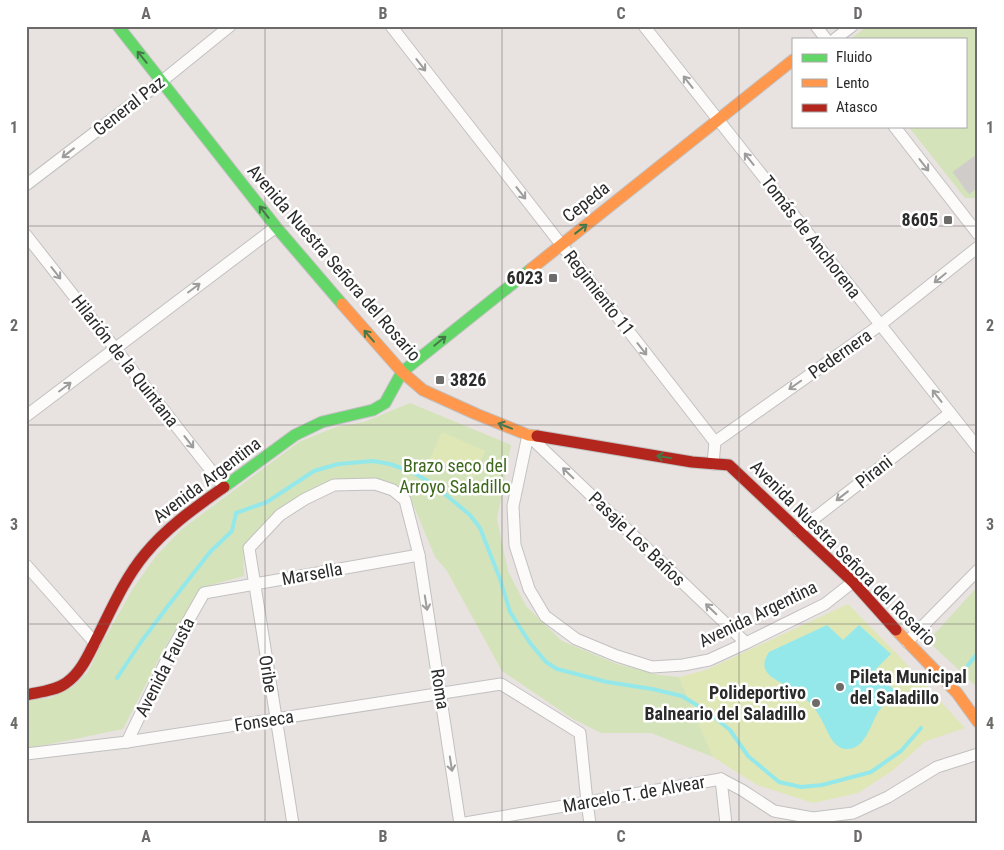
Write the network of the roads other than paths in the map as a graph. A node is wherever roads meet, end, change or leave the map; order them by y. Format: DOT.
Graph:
graph roads {
  1 [pos="118,26"];
  2 [pos="230,26"];
  3 [pos="391,26"];
  4 [pos="644,26"];
  5 [pos="852,26"];
  6 [pos="819,27"];
  7 [pos="825,38"];
  8 [pos="836,38"];
  9 [pos="792,61"];
  10 [pos="162,81"];
  11 [pos="718,120"];
  12 [pos="896,128"];
  13 [pos="26,185"];
  14 [pos="276,227"];
  15 [pos="978,234"];
  16 [pos="26,235"];
  17 [pos="561,244"];
  18 [pos="978,247"];
  19 [pos="880,325"];
  20 [pos="115,348"];
  21 [pos="402,372"];
  22 [pos="950,413"];
  23 [pos="26,416"];
  24 [pos="528,435"];
  25 [pos="715,442"];
  26 [pos="978,448"];
  27 [pos="713,464"];
  28 [pos="224,487"];
  29 [pos="798,531"];
  30 [pos="419,555"];
  31 [pos="26,565"];
  32 [pos="978,570"];
  33 [pos="853,582"];
  34 [pos="254,584"];
  35 [pos="204,593"];
  36 [pos="907,642"];
  37 [pos="95,643"];
  38 [pos="746,643"];
  39 [pos="440,693"];
  40 [pos="26,695"];
  41 [pos="275,719"];
  42 [pos="978,722"];
  43 [pos="126,742"];
  44 [pos="26,754"];
  45 [pos="978,754"];
  46 [pos="721,780"];
  47 [pos="587,802"];
  48 [pos="854,819"];
  49 [pos="293,824"];
  50 [pos="460,824"];
  51 [pos="590,824"];
  52 [pos="726,824"];
  10 -- 1 [label="street, Avenida Nuestra Señora del Rosario, one-way"];
  2 -- 10 [label="street, General Paz"];
  3 -- 17 [label="street, Regimiento 11, one-way"];
  11 -- 4 [label="street, Tomás de Anchorena, one-way"];
  5 -- 8 [label="street"];
  6 -- 7 [label="street"];
  9 -- 11 [label="street, Cepeda"];
  10 -- 13 [label="street, General Paz, one-way"];
  14 -- 10 [label="street, Avenida Nuestra Señora del Rosario, one-way"];
  17 -- 11 [label="street, Cepeda, one-way"];
  19 -- 11 [label="street, Tomás de Anchorena, one-way"];
  12 -- 15 [label="street, one-way"];
  20 -- 14 [label="street, one-way"];
  21 -- 14 [label="street, Avenida Nuestra Señora del Rosario, one-way"];
  16 -- 20 [label="street, Hilarión de la Quintana, one-way"];
  21 -- 17 [label="street, Cepeda, one-way"];
  17 -- 25 [label="street, Regimiento 11, one-way"];
  18 -- 19 [label="street, Pedernera, one-way"];
  22 -- 19 [label="street, Tomás de Anchorena, one-way"];
  19 -- 25 [label="street, Pedernera, one-way"];
  23 -- 20 [label="street, one-way"];
  20 -- 28 [label="street, Hilarión de la Quintana, one-way"];
  24 -- 21 [label="street, Avenida Nuestra Señora del Rosario, one-way"];
  21 -- 28 [label="street, Avenida Argentina"];
  22 -- 26 [label="street, Tomás de Anchorena"];
  22 -- 29 [label="street, Pirani, one-way"];
  27 -- 24 [label="street, Avenida Nuestra Señora del Rosario, one-way"];
  38 -- 24 [label="street, Pasaje Los Baños, one-way"];
  24 -- 38 [label="street, Avenida Argentina"];
  25 -- 27 [label="street"];
  27 -- 29 [label="street, Avenida Nuestra Señora del Rosario"];
  28 -- 37 [label="street, Avenida Argentina"];
  29 -- 33 [label="street, Avenida Nuestra Señora del Rosario"];
  30 -- 34 [label="street, Marsella"];
  30 -- 34 [label="street"];
  30 -- 39 [label="street, Roma, one-way"];
  31 -- 37 [label="street"];
  32 -- 36 [label="street"];
  33 -- 36 [label="street, Avenida Nuestra Señora del Rosario"];
  33 -- 38 [label="street, Avenida Argentina"];
  34 -- 35 [label="street, Marsella"];
  34 -- 41 [label="street, Oribe"];
  35 -- 43 [label="street, Avenida Fausta"];
  36 -- 42 [label="street, Avenida Nuestra Señora del Rosario"];
  37 -- 40 [label="street, Avenida Argentina"];
  39 -- 41 [label="street, Fonseca"];
  39 -- 47 [label="street, Fonseca"];
  39 -- 50 [label="street, Roma, one-way"];
  41 -- 43 [label="street, Fonseca"];
  41 -- 49 [label="street, Oribe"];
  43 -- 44 [label="street, Fonseca"];
  45 -- 48 [label="street"];
  46 -- 47 [label="street, Marcelo T. de Alvear"];
  46 -- 48 [label="street"];
  46 -- 52 [label="street"];
  47 -- 50 [label="street, Marcelo T. de Alvear"];
  47 -- 51 [label="street"];
}
